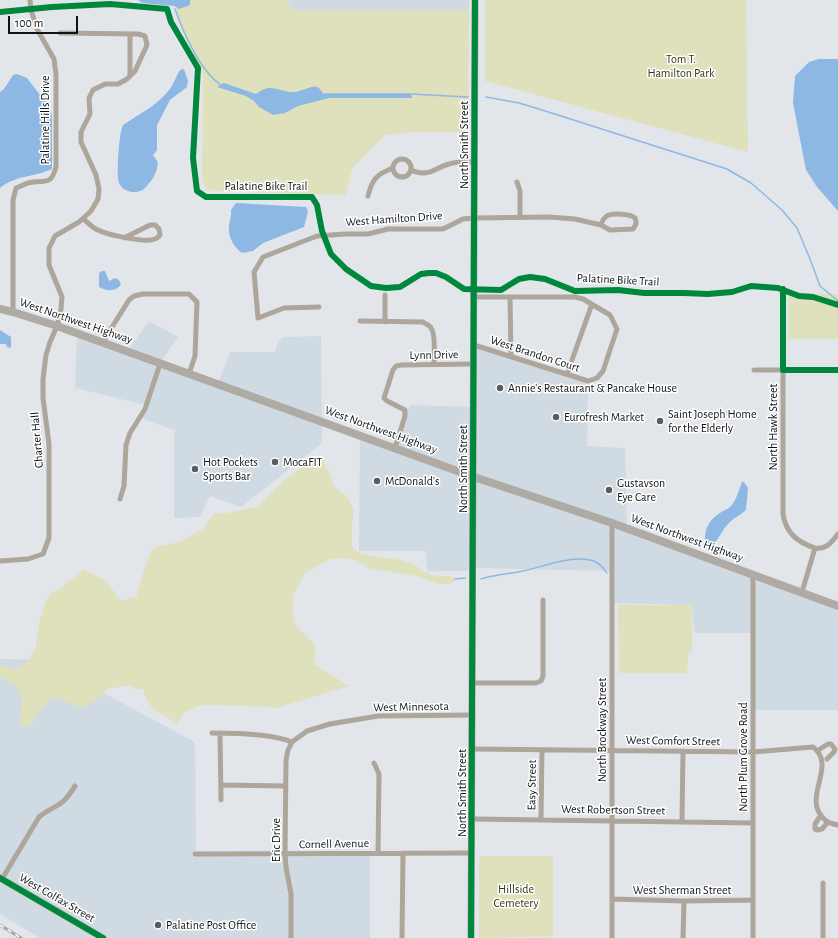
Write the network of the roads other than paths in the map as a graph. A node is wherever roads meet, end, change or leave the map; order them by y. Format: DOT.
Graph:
graph roads {
  1 [pos="30,0"];
  2 [pos="475,0"];
  3 [pos="60,33"];
  4 [pos="130,34"];
  5 [pos="130,76"];
  6 [pos="475,162"];
  7 [pos="393,168"];
  8 [pos="411,170"];
  9 [pos="517,182"];
  10 [pos="368,196"];
  11 [pos="520,217"];
  12 [pos="475,218"];
  13 [pos="83,219"];
  14 [pos="600,225"];
  15 [pos="124,238"];
  16 [pos="783,289"];
  17 [pos="385,295"];
  18 [pos="474,297"];
  19 [pos="510,297"];
  20 [pos="592,304"];
  21 [pos="319,307"];
  22 [pos="0,309"];
  23 [pos="13,312"];
  24 [pos="360,322"];
  25 [pos="385,322"];
  26 [pos="57,326"];
  27 [pos="102,343"];
  28 [pos="474,345"];
  29 [pos="512,356"];
  30 [pos="160,364"];
  31 [pos="434,364"];
  32 [pos="474,364"];
  33 [pos="754,370"];
  34 [pos="783,370"];
  35 [pos="838,370"];
  36 [pos="189,374"];
  37 [pos="567,374"];
  38 [pos="395,448"];
  39 [pos="474,476"];
  40 [pos="120,499"];
  41 [pos="612,523"];
  42 [pos="838,534"];
  43 [pos="815,548"];
  44 [pos="0,561"];
  45 [pos="753,575"];
  46 [pos="802,592"];
  47 [pos="543,600"];
  48 [pos="838,606"];
  49 [pos="473,684"];
  50 [pos="473,715"];
  51 [pos="212,733"];
  52 [pos="220,733"];
  53 [pos="292,742"];
  54 [pos="473,749"];
  55 [pos="542,750"];
  56 [pos="820,750"];
  57 [pos="612,751"];
  58 [pos="683,751"];
  59 [pos="753,752"];
  60 [pos="827,758"];
  61 [pos="374,763"];
  62 [pos="830,765"];
  63 [pos="826,781"];
  64 [pos="221,785"];
  65 [pos="75,786"];
  66 [pos="286,786"];
  67 [pos="221,800"];
  68 [pos="821,815"];
  69 [pos="473,819"];
  70 [pos="541,820"];
  71 [pos="612,821"];
  72 [pos="682,821"];
  73 [pos="828,822"];
  74 [pos="753,823"];
  75 [pos="838,825"];
  76 [pos="378,853"];
  77 [pos="403,853"];
  78 [pos="472,853"];
  79 [pos="195,854"];
  80 [pos="285,854"];
  81 [pos="1,878"];
  82 [pos="823,883"];
  83 [pos="612,899"];
  84 [pos="753,900"];
  85 [pos="684,901"];
  86 [pos="103,938"];
  87 [pos="291,938"];
  88 [pos="402,938"];
  89 [pos="471,938"];
  90 [pos="612,938"];
  91 [pos="683,938"];
  92 [pos="752,938"];
  93 [pos="823,938"];
  1 -- 23 [label="street, Palatine Hills Drive"];
  2 -- 6 [label="street, North Smith Street"];
  3 -- 4 [label="street"];
  4 -- 5 [label="street"];
  4 -- 5 [label="street"];
  5 -- 13 [label="street, Charter Hall"];
  6 -- 8 [label="street"];
  6 -- 12 [label="street, North Smith Street"];
  7 -- 8 [label="street"];
  7 -- 8 [label="street"];
  7 -- 10 [label="street"];
  9 -- 11 [label="street"];
  11 -- 12 [label="street, West Hamilton Drive"];
  11 -- 14 [label="street, West Hamilton Drive"];
  12 -- 18 [label="street, North Smith Street"];
  12 -- 21 [label="street, West Hamilton Drive"];
  13 -- 15 [label="street"];
  13 -- 26 [label="street, Charter Hall"];
  14 -- 14 [label="street, West Hamilton Drive"];
  15 -- 15 [label="street"];
  16 -- 34 [label="street, North Hawk Street"];
  17 -- 25 [label="street"];
  18 -- 19 [label="street, West Brandon Court"];
  18 -- 28 [label="street, North Smith Street"];
  19 -- 20 [label="street, West Brandon Court"];
  19 -- 29 [label="street"];
  20 -- 37 [label="street"];
  20 -- 37 [label="street, West Brandon Court"];
  22 -- 23 [label="main road, West Northwest Highway"];
  23 -- 26 [label="main road, West Northwest Highway"];
  24 -- 25 [label="street"];
  25 -- 31 [label="street"];
  26 -- 27 [label="main road, West Northwest Highway"];
  26 -- 44 [label="street, Charter Hall"];
  27 -- 30 [label="main road, West Northwest Highway"];
  27 -- 36 [label="street"];
  28 -- 29 [label="street, West Brandon Court"];
  28 -- 32 [label="street, North Smith Street"];
  29 -- 37 [label="street, West Brandon Court"];
  30 -- 36 [label="main road, West Northwest Highway"];
  30 -- 40 [label="street"];
  31 -- 32 [label="street, Lynn Drive"];
  31 -- 38 [label="street, Lynn Drive"];
  32 -- 39 [label="street, North Smith Street"];
  33 -- 34 [label="street"];
  34 -- 35 [label="street"];
  34 -- 43 [label="street, North Hawk Street"];
  36 -- 38 [label="main road, West Northwest Highway"];
  38 -- 39 [label="main road, West Northwest Highway"];
  39 -- 41 [label="main road, West Northwest Highway"];
  39 -- 49 [label="street, North Smith Street"];
  41 -- 45 [label="main road, West Northwest Highway"];
  41 -- 57 [label="street, North Brockway Street"];
  42 -- 43 [label="street"];
  43 -- 46 [label="street"];
  45 -- 46 [label="main road, West Northwest Highway"];
  45 -- 59 [label="street, North Plum Grove Road"];
  46 -- 48 [label="main road, West Northwest Highway"];
  47 -- 49 [label="street"];
  49 -- 50 [label="street, North Smith Street"];
  50 -- 53 [label="street, West Minnesota"];
  50 -- 54 [label="street, North Smith Street"];
  51 -- 52 [label="street"];
  52 -- 53 [label="street"];
  52 -- 64 [label="street"];
  53 -- 66 [label="street, Eric Drive"];
  54 -- 55 [label="street, West Comfort Street"];
  54 -- 69 [label="street, North Smith Street"];
  55 -- 57 [label="street, West Comfort Street"];
  55 -- 70 [label="street, Easy Street"];
  56 -- 59 [label="street, West Comfort Street"];
  56 -- 60 [label="street"];
  56 -- 60 [label="street, West Comfort Street"];
  57 -- 58 [label="street, West Comfort Street"];
  57 -- 71 [label="street, North Brockway Street"];
  58 -- 59 [label="street, West Comfort Street"];
  58 -- 72 [label="street"];
  59 -- 74 [label="street, North Plum Grove Road"];
  60 -- 62 [label="street"];
  61 -- 76 [label="street"];
  63 -- 68 [label="street"];
  64 -- 66 [label="street"];
  64 -- 67 [label="street"];
  65 -- 81 [label="street"];
  66 -- 80 [label="street, Eric Drive"];
  68 -- 73 [label="street"];
  68 -- 73 [label="street"];
  69 -- 70 [label="street, West Robertson Street"];
  69 -- 78 [label="street, North Smith Street"];
  70 -- 71 [label="street, West Robertson Street"];
  71 -- 72 [label="street, West Robertson Street"];
  71 -- 83 [label="street, North Brockway Street"];
  72 -- 74 [label="street, West Robertson Street"];
  73 -- 75 [label="street"];
  74 -- 84 [label="street, North Plum Grove Road"];
  76 -- 77 [label="street, Cornell Avenue"];
  76 -- 80 [label="street, Cornell Avenue"];
  77 -- 78 [label="street, Cornell Avenue"];
  77 -- 88 [label="street"];
  78 -- 89 [label="street, North Smith Street"];
  79 -- 80 [label="street, Cornell Avenue"];
  80 -- 87 [label="street, Eric Drive"];
  81 -- 86 [label="street, West Colfax Street"];
  82 -- 93 [label="street"];
  83 -- 85 [label="street, West Sherman Street"];
  83 -- 90 [label="street, North Brockway Street"];
  84 -- 85 [label="street, West Sherman Street"];
  84 -- 92 [label="street, North Plum Grove Road"];
  85 -- 91 [label="street"];
}
